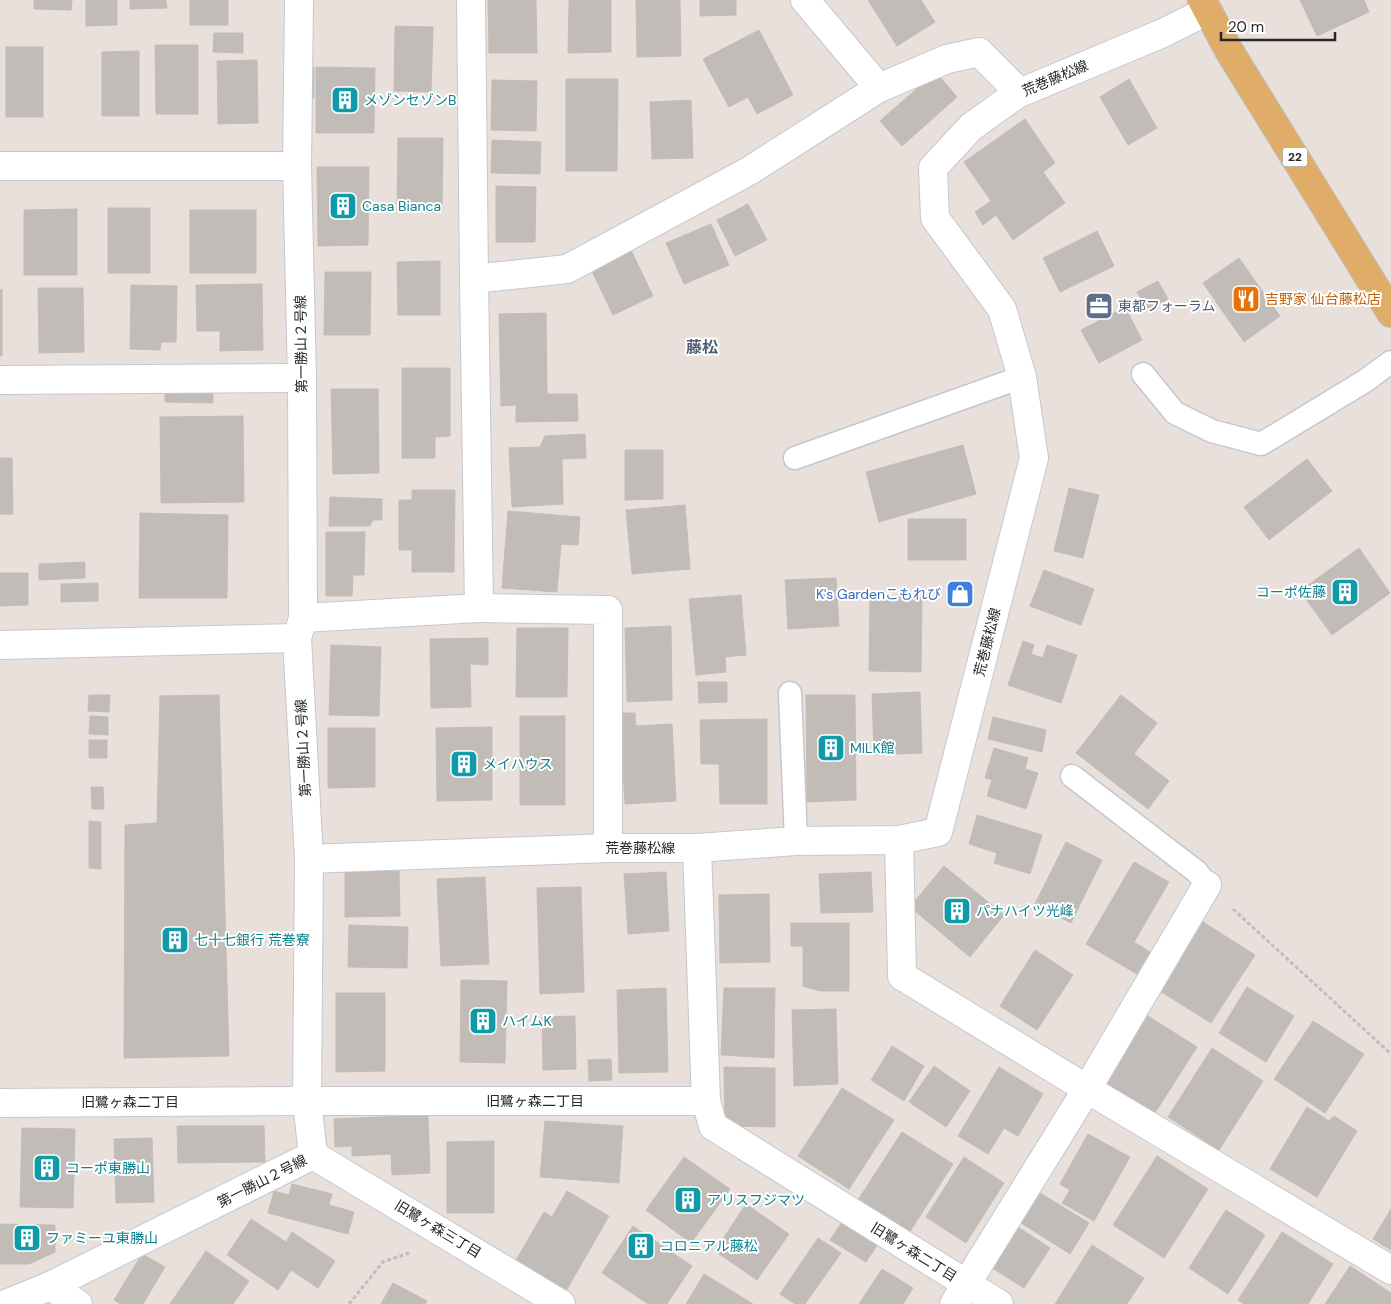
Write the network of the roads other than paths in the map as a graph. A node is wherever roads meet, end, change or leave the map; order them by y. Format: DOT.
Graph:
graph roads {
  1 [pos="299,0"];
  2 [pos="471,0"];
  3 [pos="805,0"];
  4 [pos="1205,6"];
  5 [pos="878,88"];
  6 [pos="1019,92"];
  7 [pos="0,166"];
  8 [pos="297,166"];
  9 [pos="474,279"];
  10 [pos="1391,313"];
  11 [pos="1391,362"];
  12 [pos="1143,374"];
  13 [pos="1022,377"];
  14 [pos="302,378"];
  15 [pos="0,380"];
  16 [pos="795,458"];
  17 [pos="480,608"];
  18 [pos="300,628"];
  19 [pos="0,645"];
  20 [pos="790,693"];
  21 [pos="1072,776"];
  22 [pos="899,840"];
  23 [pos="796,841"];
  24 [pos="608,848"];
  25 [pos="697,848"];
  26 [pos="309,859"];
  27 [pos="1207,885"];
  28 [pos="1087,1089"];
  29 [pos="706,1100"];
  30 [pos="307,1101"];
  31 [pos="0,1103"];
  32 [pos="313,1155"];
  33 [pos="1391,1270"];
  34 [pos="50,1286"];
  35 [pos="961,1294"];
  36 [pos="6,1304"];
  37 [pos="78,1304"];
  38 [pos="562,1304"];
  39 [pos="999,1304"];
  1 -- 8 [label="street, 第一勝山２号線"];
  2 -- 9 [label="street"];
  3 -- 5 [label="street"];
  4 -- 6 [label="street, 荒巻藤松線"];
  4 -- 10 [label="main road, 22"];
  5 -- 6 [label="street"];
  5 -- 9 [label="street"];
  6 -- 13 [label="street, 荒巻藤松線"];
  7 -- 8 [label="street"];
  8 -- 14 [label="street, 第一勝山２号線"];
  9 -- 17 [label="street"];
  11 -- 12 [label="lane"];
  13 -- 16 [label="lane"];
  13 -- 22 [label="street, 荒巻藤松線"];
  14 -- 15 [label="street"];
  14 -- 18 [label="street, 第一勝山２号線"];
  17 -- 18 [label="street"];
  17 -- 24 [label="street"];
  18 -- 19 [label="street"];
  18 -- 26 [label="street, 第一勝山２号線"];
  20 -- 23 [label="lane"];
  21 -- 27 [label="lane"];
  22 -- 23 [label="street, 荒巻藤松線"];
  22 -- 28 [label="street"];
  23 -- 25 [label="street, 荒巻藤松線"];
  24 -- 25 [label="street, 荒巻藤松線"];
  24 -- 26 [label="street, 荒巻藤松線"];
  25 -- 29 [label="street"];
  26 -- 30 [label="street, 第一勝山２号線"];
  27 -- 28 [label="street"];
  28 -- 33 [label="street"];
  28 -- 35 [label="street"];
  29 -- 30 [label="street, 旧鷺ヶ森二丁目"];
  29 -- 35 [label="street, 旧鷺ヶ森二丁目"];
  30 -- 31 [label="street, 旧鷺ヶ森二丁目"];
  30 -- 32 [label="street, 第一勝山２号線"];
  32 -- 34 [label="street, 第一勝山２号線"];
  32 -- 38 [label="street, 旧鷺ヶ森三丁目"];
  34 -- 36 [label="street, 第一勝山２号線"];
  34 -- 37 [label="street"];
  35 -- 39 [label="street, 旧鷺ヶ森二丁目"];
}
